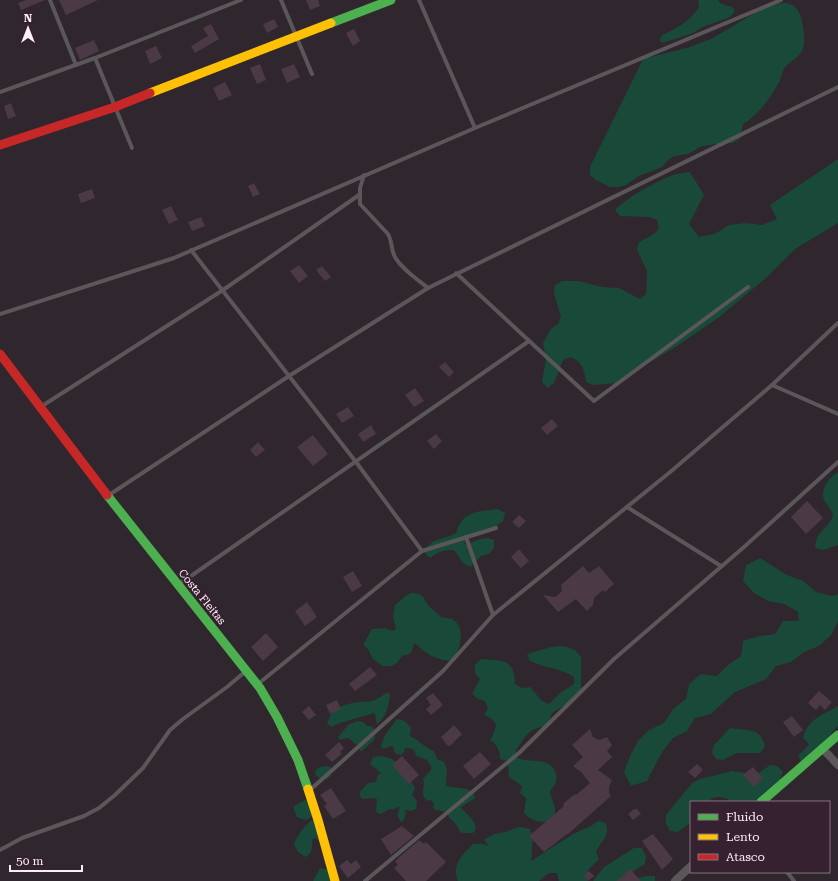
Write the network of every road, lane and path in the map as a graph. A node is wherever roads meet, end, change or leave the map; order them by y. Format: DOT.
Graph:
graph roads {
  1 [pos="50,0"];
  2 [pos="241,0"];
  3 [pos="281,0"];
  4 [pos="391,0"];
  5 [pos="419,0"];
  6 [pos="781,0"];
  7 [pos="297,38"];
  8 [pos="95,58"];
  9 [pos="76,65"];
  10 [pos="312,74"];
  11 [pos="838,87"];
  12 [pos="0,92"];
  13 [pos="115,107"];
  14 [pos="475,128"];
  15 [pos="0,145"];
  16 [pos="132,148"];
  17 [pos="364,175"];
  18 [pos="359,195"];
  19 [pos="191,250"];
  20 [pos="456,273"];
  21 [pos="748,287"];
  22 [pos="428,288"];
  23 [pos="223,290"];
  24 [pos="0,314"];
  25 [pos="838,323"];
  26 [pos="529,341"];
  27 [pos="0,354"];
  28 [pos="289,376"];
  29 [pos="772,385"];
  30 [pos="40,407"];
  31 [pos="838,414"];
  32 [pos="356,462"];
  33 [pos="838,462"];
  34 [pos="107,496"];
  35 [pos="627,507"];
  36 [pos="496,528"];
  37 [pos="466,537"];
  38 [pos="422,551"];
  39 [pos="721,566"];
  40 [pos="177,586"];
  41 [pos="493,614"];
  42 [pos="246,671"];
  43 [pos="257,685"];
  44 [pos="838,735"];
  45 [pos="822,748"];
  46 [pos="838,765"];
  47 [pos="309,792"];
  48 [pos="762,801"];
  49 [pos="0,850"];
  50 [pos="690,867"];
  51 [pos="788,873"];
  52 [pos="335,881"];
  53 [pos="365,881"];
  54 [pos="675,881"];
  55 [pos="794,881"];
  1 -- 9 [label="lane"];
  2 -- 8 [label="lane"];
  3 -- 7 [label="lane"];
  4 -- 7 [label="main road"];
  5 -- 14 [label="lane"];
  6 -- 14 [label="lane"];
  7 -- 10 [label="lane"];
  7 -- 13 [label="main road"];
  8 -- 9 [label="lane"];
  8 -- 13 [label="lane"];
  9 -- 12 [label="lane"];
  11 -- 20 [label="lane"];
  13 -- 15 [label="main road"];
  13 -- 16 [label="lane"];
  14 -- 17 [label="lane"];
  17 -- 18 [label="lane"];
  17 -- 19 [label="lane"];
  18 -- 22 [label="lane"];
  18 -- 23 [label="lane"];
  19 -- 23 [label="lane"];
  19 -- 24 [label="lane"];
  20 -- 22 [label="lane"];
  20 -- 26 [label="lane"];
  21 -- 26 [label="lane"];
  22 -- 28 [label="lane"];
  23 -- 28 [label="lane"];
  23 -- 30 [label="lane"];
  25 -- 29 [label="lane"];
  26 -- 32 [label="lane"];
  27 -- 30 [label="main road, Costa Fleitas"];
  28 -- 32 [label="lane"];
  28 -- 34 [label="lane"];
  29 -- 31 [label="lane"];
  29 -- 35 [label="lane"];
  30 -- 34 [label="main road, Costa Fleitas"];
  32 -- 38 [label="lane"];
  32 -- 40 [label="lane"];
  33 -- 39 [label="lane"];
  34 -- 40 [label="main road, Costa Fleitas"];
  35 -- 39 [label="lane"];
  35 -- 41 [label="lane"];
  36 -- 37 [label="lane"];
  37 -- 38 [label="lane"];
  37 -- 41 [label="lane"];
  38 -- 43 [label="lane"];
  39 -- 53 [label="lane"];
  40 -- 42 [label="main road, Costa Fleitas"];
  41 -- 47 [label="lane"];
  42 -- 43 [label="main road, Costa Fleitas"];
  42 -- 49 [label="lane"];
  43 -- 47 [label="main road, Costa Fleitas"];
  44 -- 45 [label="main road"];
  45 -- 46 [label="street"];
  45 -- 48 [label="main road"];
  47 -- 52 [label="main road, Costa Fleitas"];
  50 -- 54 [label="street"];
  51 -- 55 [label="lane"];
}
